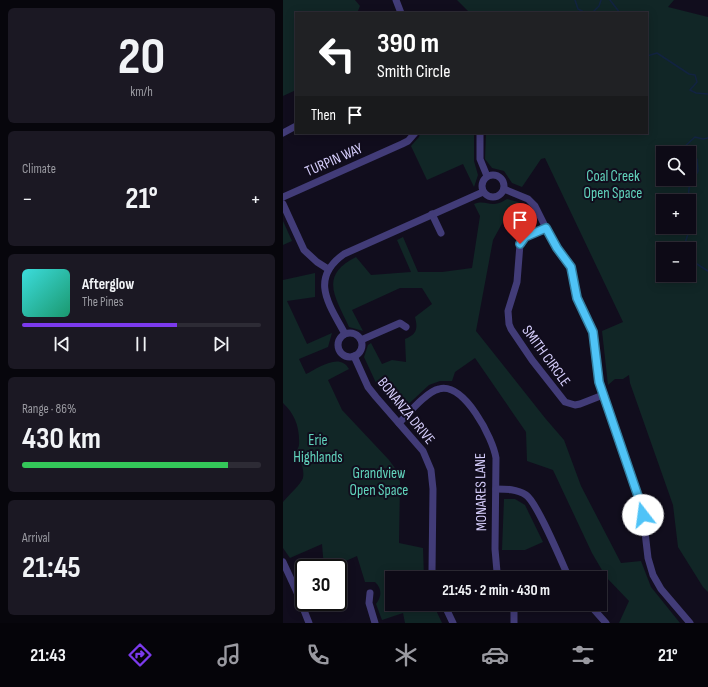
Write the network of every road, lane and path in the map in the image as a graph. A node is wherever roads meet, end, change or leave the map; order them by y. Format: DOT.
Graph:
graph roads {
  1 [pos="396,0"];
  2 [pos="401,12"];
  3 [pos="295,127"];
  4 [pos="283,133"];
  5 [pos="414,134"];
  6 [pos="480,134"];
  7 [pos="487,176"];
  8 [pos="504,189"];
  9 [pos="483,192"];
  10 [pos="283,197"];
  11 [pos="283,204"];
  12 [pos="431,214"];
  13 [pos="546,228"];
  14 [pos="441,233"];
  15 [pos="328,269"];
  16 [pos="406,327"];
  17 [pos="345,334"];
  18 [pos="361,340"];
  19 [pos="354,356"];
  20 [pos="603,395"];
  21 [pos="399,423"];
  22 [pos="496,489"];
  23 [pos="283,562"];
  24 [pos="432,571"];
  25 [pos="497,571"];
  26 [pos="566,571"];
  27 [pos="370,593"];
  28 [pos="447,611"];
  29 [pos="514,611"];
  30 [pos="595,611"];
  31 [pos="309,623"];
  32 [pos="375,623"];
  33 [pos="453,623"];
  34 [pos="514,623"];
  35 [pos="606,623"];
  36 [pos="690,623"];
  1 -- 2 [label="street"];
  3 -- 4 [label="street"];
  5 -- 10 [label="street, TURPIN WAY"];
  6 -- 7 [label="street"];
  7 -- 8 [label="street"];
  7 -- 9 [label="street"];
  8 -- 9 [label="street"];
  8 -- 13 [label="street"];
  9 -- 12 [label="street"];
  11 -- 15 [label="street"];
  12 -- 14 [label="street"];
  12 -- 15 [label="street"];
  13 -- 20 [label="street"];
  13 -- 20 [label="street, SMITH CIRCLE"];
  15 -- 17 [label="street"];
  16 -- 18 [label="street"];
  17 -- 18 [label="street"];
  17 -- 19 [label="street"];
  18 -- 19 [label="street"];
  19 -- 21 [label="street, BONANZA DRIVE"];
  20 -- 36 [label="street"];
  21 -- 22 [label="street, MONARES LANE"];
  21 -- 24 [label="street, BONANZA DRIVE"];
  22 -- 25 [label="street, MONARES LANE"];
  22 -- 26 [label="street"];
  23 -- 31 [label="street"];
  27 -- 32 [label="street"];
  28 -- 33 [label="street"];
  29 -- 34 [label="street"];
  30 -- 35 [label="street"];
}
